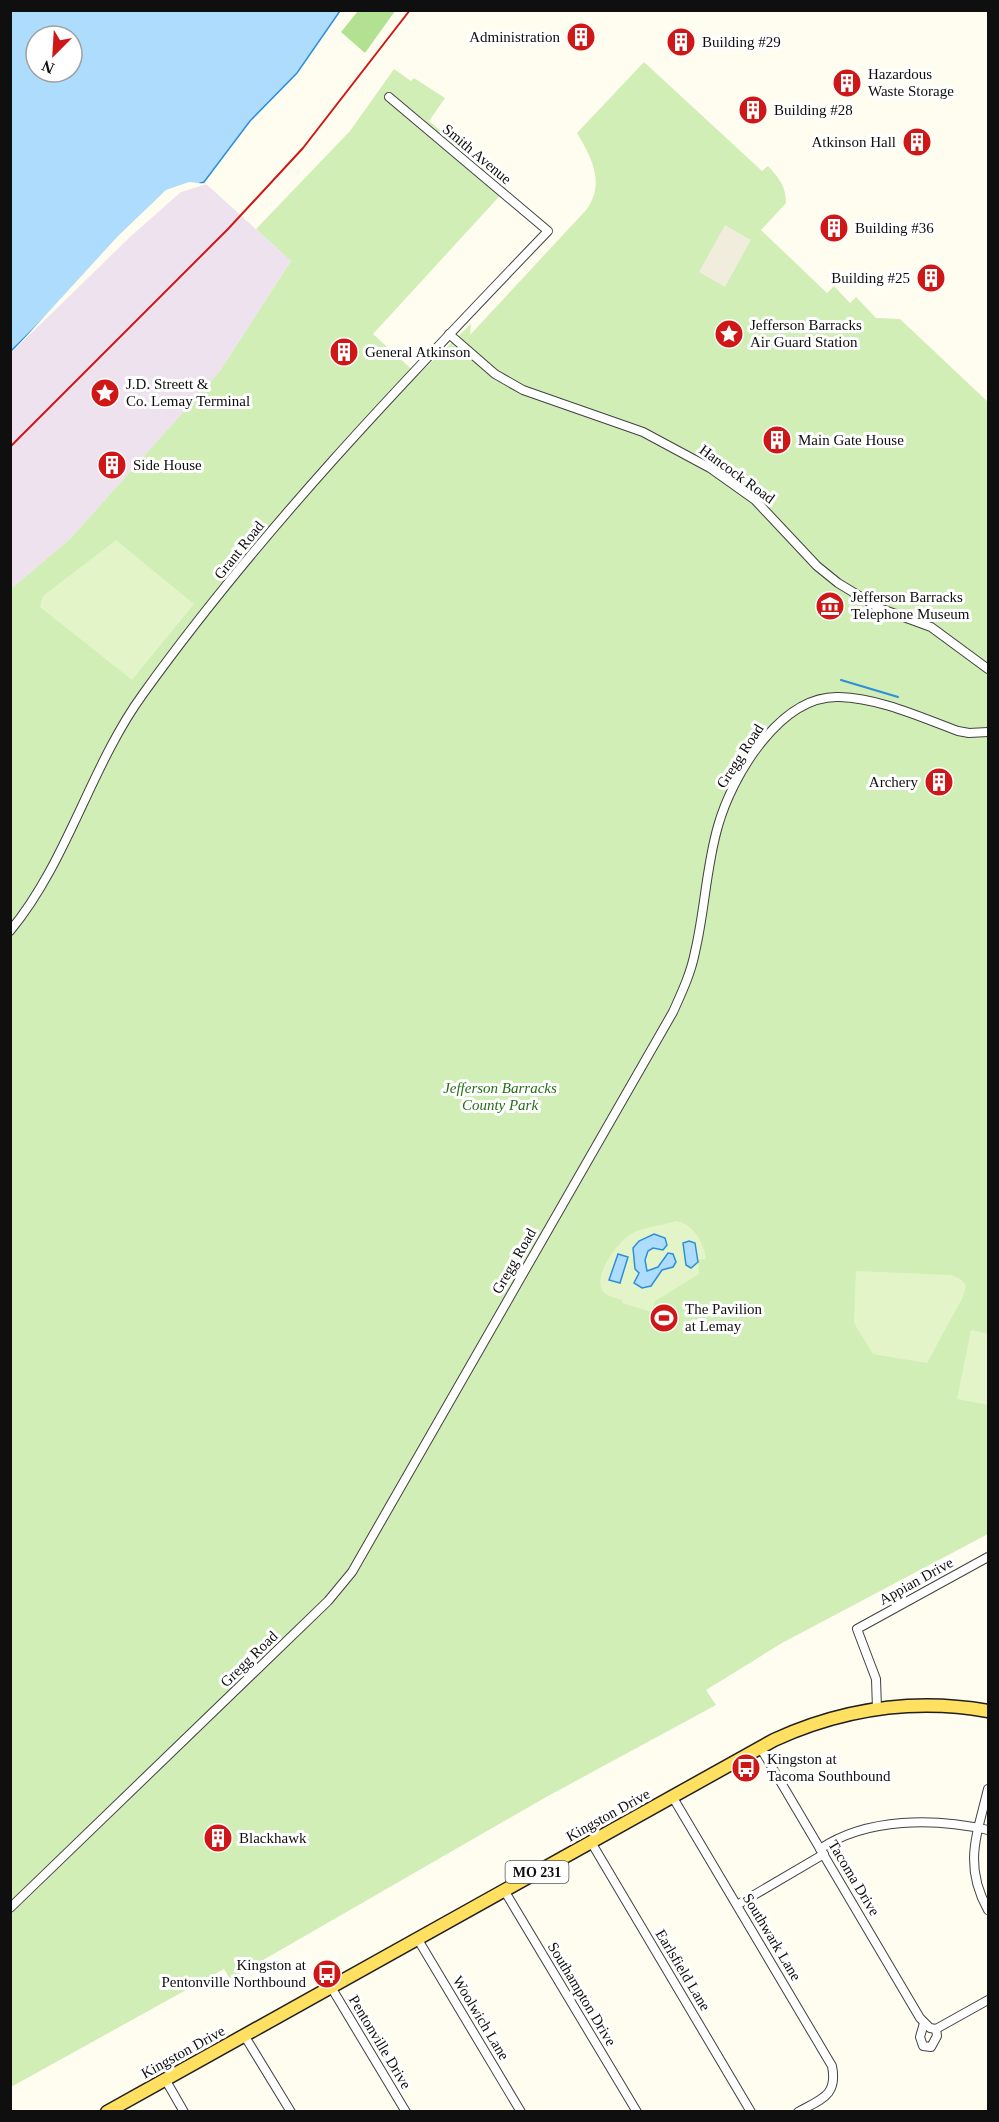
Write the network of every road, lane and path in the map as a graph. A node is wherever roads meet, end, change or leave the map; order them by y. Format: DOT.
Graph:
graph roads {
  1 [pos="390,97"];
  2 [pos="548,231"];
  3 [pos="449,334"];
  4 [pos="988,669"];
  5 [pos="988,732"];
  6 [pos="10,931"];
  7 [pos="988,1557"];
  8 [pos="877,1709"];
  9 [pos="988,1711"];
  10 [pos="760,1747"];
  11 [pos="988,1789"];
  12 [pos="672,1796"];
  13 [pos="979,1828"];
  14 [pos="988,1830"];
  15 [pos="591,1842"];
  16 [pos="822,1851"];
  17 [pos="504,1890"];
  18 [pos="737,1905"];
  19 [pos="10,1908"];
  20 [pos="988,1910"];
  21 [pos="417,1938"];
  22 [pos="331,1987"];
  23 [pos="988,2000"];
  24 [pos="924,2023"];
  25 [pos="936,2029"];
  26 [pos="244,2035"];
  27 [pos="165,2079"];
  28 [pos="107,2112"];
  29 [pos="184,2112"];
  30 [pos="291,2112"];
  31 [pos="406,2112"];
  32 [pos="521,2112"];
  33 [pos="637,2112"];
  34 [pos="751,2112"];
  35 [pos="798,2112"];
  1 -- 2 [label="street, Smith Avenue"];
  2 -- 3 [label="street, Grant Road"];
  3 -- 4 [label="street, Hancock Road"];
  3 -- 6 [label="street, Grant Road"];
  5 -- 19 [label="street, Gregg Road"];
  7 -- 8 [label="street, Appian Drive"];
  8 -- 9 [label="main road, Kingston Drive / MO 231"];
  8 -- 10 [label="main road, Kingston Drive / MO 231"];
  10 -- 12 [label="main road, Kingston Drive / MO 231"];
  10 -- 16 [label="street, Tacoma Drive"];
  11 -- 13 [label="street"];
  12 -- 15 [label="main road, Kingston Drive / MO 231"];
  12 -- 18 [label="street, Southwark Lane"];
  13 -- 14 [label="street"];
  13 -- 16 [label="street"];
  13 -- 20 [label="street"];
  15 -- 17 [label="main road, Kingston Drive / MO 231"];
  15 -- 34 [label="street, Earlsfield Lane"];
  16 -- 18 [label="street"];
  16 -- 24 [label="street, Tacoma Drive"];
  17 -- 21 [label="main road, Kingston Drive / MO 231"];
  17 -- 33 [label="street, Southampton Drive"];
  18 -- 35 [label="street, Southwark Lane"];
  21 -- 22 [label="main road, Kingston Drive / MO 231"];
  21 -- 32 [label="street, Woolwich Lane"];
  22 -- 26 [label="main road, Kingston Drive / MO 231"];
  22 -- 31 [label="street, Pentonville Drive"];
  23 -- 25 [label="street"];
  24 -- 25 [label="street"];
  24 -- 25 [label="street, Tacoma Drive"];
  26 -- 27 [label="main road, Kingston Drive / MO 231"];
  26 -- 30 [label="street"];
  27 -- 28 [label="main road, Kingston Drive / MO 231"];
  27 -- 29 [label="street"];
}
